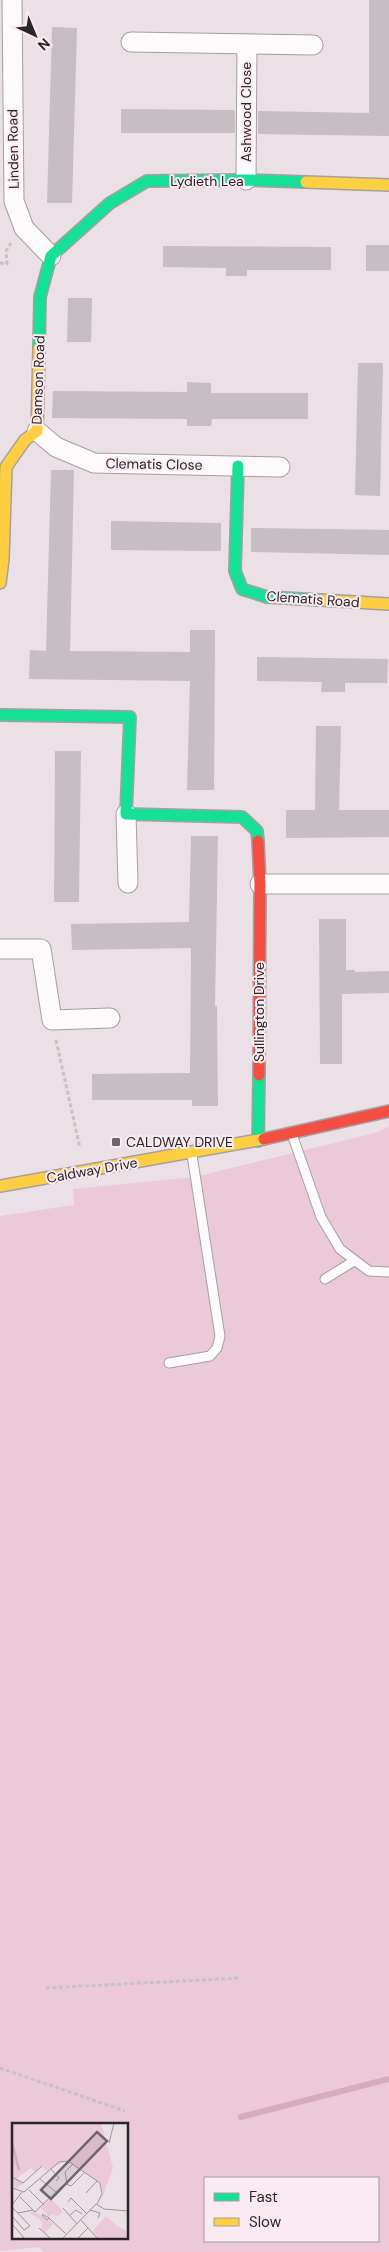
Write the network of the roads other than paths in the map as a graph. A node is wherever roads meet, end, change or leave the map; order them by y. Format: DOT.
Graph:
graph roads {
  1 [pos="12,0"];
  2 [pos="131,42"];
  3 [pos="247,44"];
  4 [pos="313,45"];
  5 [pos="246,180"];
  6 [pos="389,185"];
  7 [pos="51,256"];
  8 [pos="37,431"];
  9 [pos="5,466"];
  10 [pos="238,466"];
  11 [pos="280,466"];
  12 [pos="0,583"];
  13 [pos="389,604"];
  14 [pos="0,715"];
  15 [pos="126,814"];
  16 [pos="128,883"];
  17 [pos="260,884"];
  18 [pos="389,884"];
  19 [pos="0,949"];
  20 [pos="110,1018"];
  21 [pos="389,1111"];
  22 [pos="292,1134"];
  23 [pos="258,1141"];
  24 [pos="191,1152"];
  25 [pos="0,1186"];
  26 [pos="354,1260"];
  27 [pos="389,1272"];
  28 [pos="326,1279"];
  29 [pos="169,1363"];
  1 -- 7 [label="street, Linden Road"];
  2 -- 3 [label="street, Ashwood Close"];
  3 -- 4 [label="street, Ashwood Close"];
  3 -- 5 [label="street, Ashwood Close"];
  5 -- 6 [label="street, Lydieth Lea"];
  5 -- 7 [label="street, Lydieth Lea"];
  7 -- 8 [label="street, Damson Road"];
  8 -- 9 [label="street, Damson Road"];
  8 -- 10 [label="street, Clematis Close"];
  9 -- 12 [label="street, Damson Road"];
  10 -- 11 [label="street, Clematis Close"];
  10 -- 13 [label="street, Clematis Road"];
  14 -- 15 [label="street"];
  15 -- 16 [label="street"];
  15 -- 17 [label="street, Sullington Drive"];
  17 -- 18 [label="street"];
  17 -- 23 [label="street, Sullington Drive"];
  19 -- 20 [label="street"];
  21 -- 22 [label="street, Caldway Drive"];
  22 -- 23 [label="street, Caldway Drive"];
  22 -- 26 [label="lane"];
  23 -- 24 [label="street, Caldway Drive"];
  24 -- 25 [label="street, Caldway Drive"];
  24 -- 29 [label="lane"];
  26 -- 27 [label="lane"];
  26 -- 28 [label="lane"];
}
